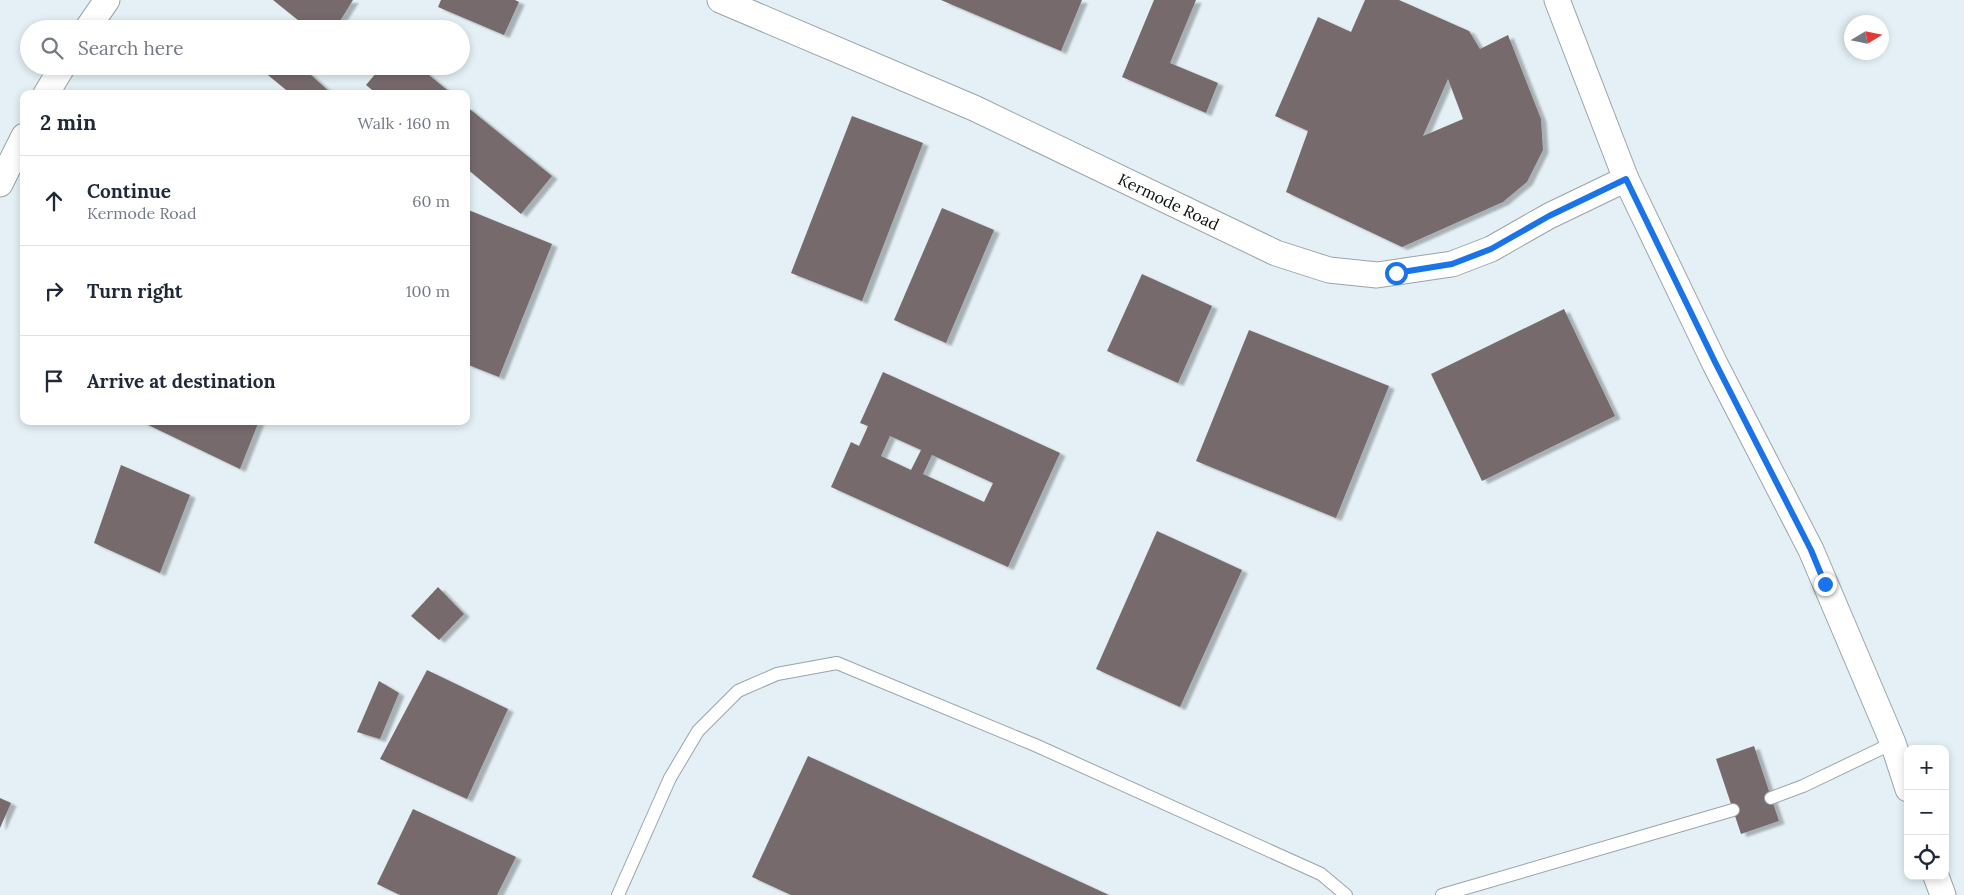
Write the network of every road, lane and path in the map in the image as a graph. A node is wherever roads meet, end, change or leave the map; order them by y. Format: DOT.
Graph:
graph roads {
  1 [pos="108,0"];
  2 [pos="720,0"];
  3 [pos="1556,0"];
  4 [pos="94,20"];
  5 [pos="58,75"];
  6 [pos="49,90"];
  7 [pos="20,144"];
  8 [pos="1626,179"];
  9 [pos="0,184"];
  10 [pos="1893,743"];
  11 [pos="1904,777"];
  12 [pos="1771,798"];
  13 [pos="1733,810"];
  14 [pos="1937,880"];
  15 [pos="618,895"];
  16 [pos="1346,895"];
  17 [pos="1442,895"];
  18 [pos="1943,895"];
  1 -- 4 [label="street"];
  2 -- 8 [label="street, Kermode Road"];
  3 -- 8 [label="street"];
  5 -- 6 [label="street"];
  7 -- 9 [label="street"];
  8 -- 10 [label="street"];
  10 -- 11 [label="street"];
  10 -- 12 [label="lane"];
  13 -- 17 [label="lane"];
  14 -- 18 [label="street"];
  15 -- 16 [label="lane"];
}
